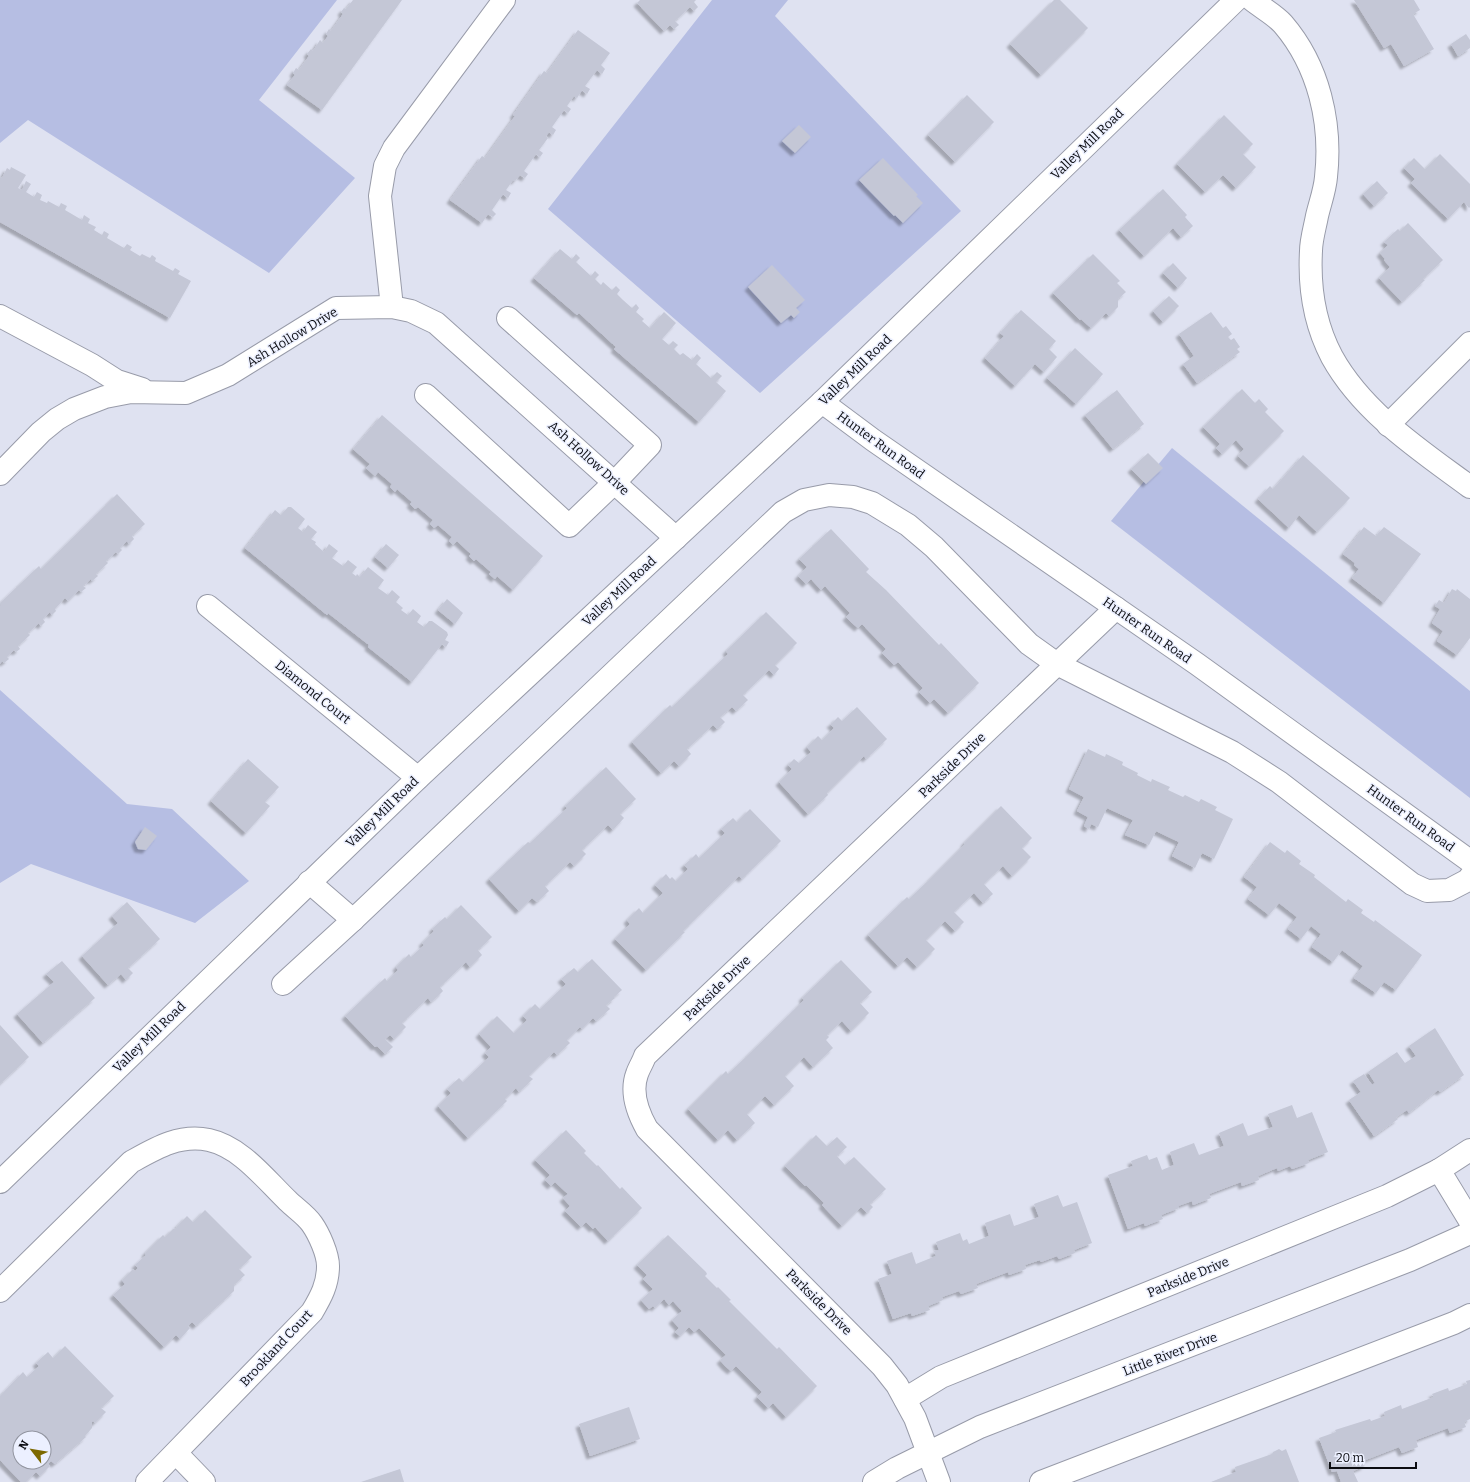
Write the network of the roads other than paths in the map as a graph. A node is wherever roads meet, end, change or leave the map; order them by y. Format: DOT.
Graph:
graph roads {
  1 [pos="504,0"];
  2 [pos="1236,0"];
  3 [pos="1252,0"];
  4 [pos="392,307"];
  5 [pos="0,316"];
  6 [pos="508,318"];
  7 [pos="1470,343"];
  8 [pos="151,392"];
  9 [pos="426,395"];
  10 [pos="822,402"];
  11 [pos="1388,425"];
  12 [pos="0,474"];
  13 [pos="615,482"];
  14 [pos="1470,487"];
  15 [pos="676,538"];
  16 [pos="208,606"];
  17 [pos="1116,608"];
  18 [pos="1057,664"];
  19 [pos="418,778"];
  20 [pos="1470,861"];
  21 [pos="1470,877"];
  22 [pos="309,882"];
  23 [pos="353,920"];
  24 [pos="283,984"];
  25 [pos="1470,1150"];
  26 [pos="1439,1170"];
  27 [pos="0,1182"];
  28 [pos="1470,1221"];
  29 [pos="1470,1232"];
  30 [pos="0,1291"];
  31 [pos="1470,1315"];
  32 [pos="905,1399"];
  33 [pos="176,1453"];
  34 [pos="928,1453"];
  35 [pos="147,1482"];
  36 [pos="204,1482"];
  37 [pos="874,1482"];
  38 [pos="939,1482"];
  39 [pos="1041,1482"];
  1 -- 4 [label="street"];
  2 -- 10 [label="street, Valley Mill Road"];
  3 -- 11 [label="street"];
  4 -- 8 [label="street, Ash Hollow Drive"];
  4 -- 13 [label="street, Ash Hollow Drive"];
  5 -- 8 [label="street"];
  6 -- 13 [label="street"];
  7 -- 11 [label="street"];
  8 -- 12 [label="street, Ash Hollow Drive"];
  9 -- 13 [label="street"];
  10 -- 15 [label="street, Valley Mill Road"];
  10 -- 17 [label="street, Hunter Run Road"];
  11 -- 14 [label="street"];
  13 -- 15 [label="street, Ash Hollow Drive"];
  15 -- 19 [label="street, Valley Mill Road"];
  16 -- 19 [label="street, Diamond Court"];
  17 -- 18 [label="street, Parkside Drive"];
  17 -- 20 [label="street, Hunter Run Road"];
  18 -- 21 [label="street"];
  18 -- 23 [label="street"];
  18 -- 32 [label="street, Parkside Drive"];
  19 -- 22 [label="street, Valley Mill Road"];
  22 -- 23 [label="street"];
  22 -- 27 [label="street, Valley Mill Road"];
  23 -- 24 [label="street"];
  25 -- 26 [label="street, Parkside Drive"];
  26 -- 28 [label="street"];
  26 -- 32 [label="street, Parkside Drive"];
  29 -- 34 [label="street, Little River Drive"];
  30 -- 33 [label="street, Brookland Court"];
  31 -- 39 [label="street"];
  32 -- 34 [label="street, Parkside Drive"];
  33 -- 35 [label="street, Brookland Court"];
  33 -- 36 [label="street"];
  34 -- 37 [label="street, Little River Drive"];
  34 -- 38 [label="street, Parkside Drive"];
}
